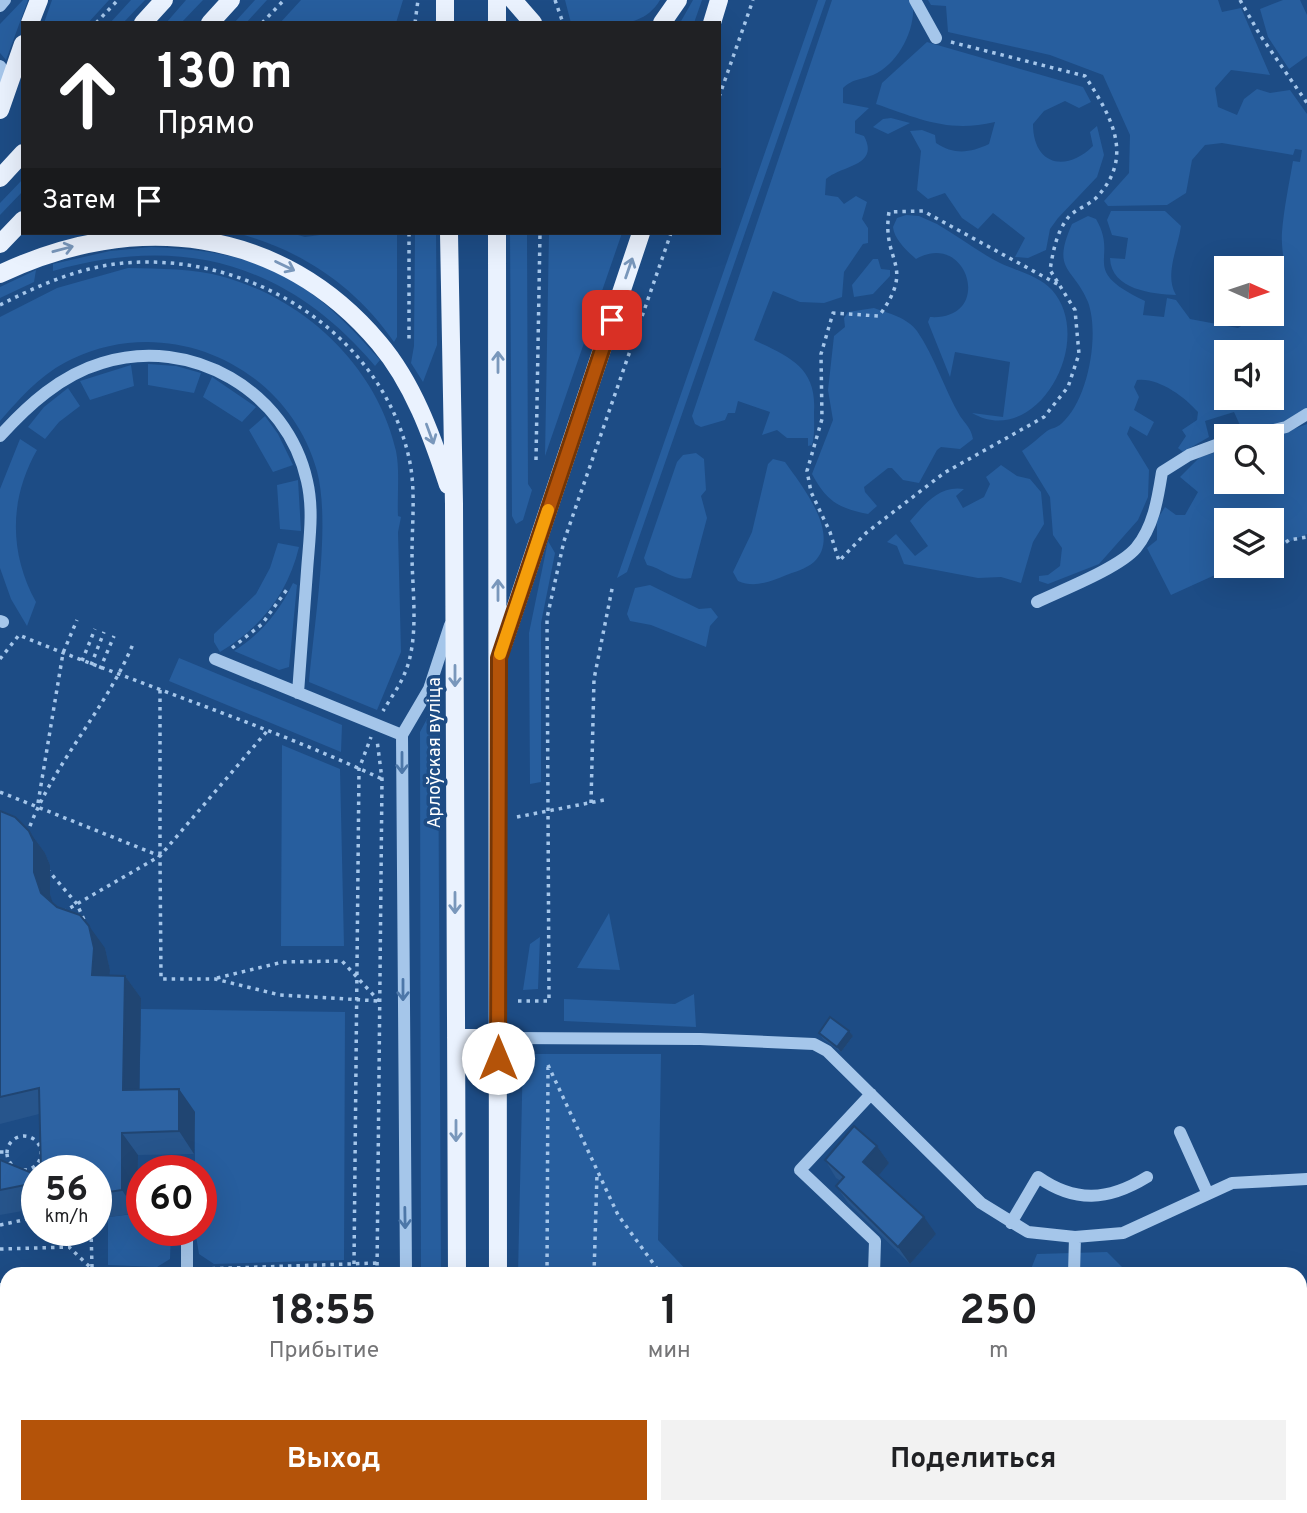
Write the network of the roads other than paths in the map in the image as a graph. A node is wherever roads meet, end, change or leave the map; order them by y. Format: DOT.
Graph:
graph roads {
  1 [pos="5,0"];
  2 [pos="39,0"];
  3 [pos="164,0"];
  4 [pos="231,0"];
  5 [pos="445,0"];
  6 [pos="497,0"];
  7 [pos="513,0"];
  8 [pos="678,0"];
  9 [pos="719,0"];
  10 [pos="915,0"];
  11 [pos="0,6"];
  12 [pos="31,21"];
  13 [pos="145,21"];
  14 [pos="212,21"];
  15 [pos="445,21"];
  16 [pos="497,21"];
  17 [pos="531,21"];
  18 [pos="664,21"];
  19 [pos="713,21"];
  20 [pos="936,38"];
  21 [pos="21,50"];
  22 [pos="0,66"];
  23 [pos="6,92"];
  24 [pos="0,110"];
  25 [pos="21,155"];
  26 [pos="0,178"];
  27 [pos="21,222"];
  28 [pos="449,235"];
  29 [pos="497,235"];
  30 [pos="640,235"];
  31 [pos="0,244"];
  32 [pos="0,274"];
  33 [pos="1307,414"];
  34 [pos="1284,428"];
  35 [pos="0,436"];
  36 [pos="1214,446"];
  37 [pos="454,504"];
  38 [pos="1037,602"];
  39 [pos="454,608"];
  40 [pos="499,658"];
  41 [pos="215,659"];
  42 [pos="298,693"];
  43 [pos="402,735"];
  44 [pos="456,1038"];
  45 [pos="498,1038"];
  46 [pos="871,1094"];
  47 [pos="1181,1132"];
  48 [pos="1147,1177"];
  49 [pos="1307,1179"];
  50 [pos="1208,1192"];
  51 [pos="1011,1223"];
  52 [pos="1074,1237"];
  53 [pos="187,1246"];
  54 [pos="187,1267"];
  55 [pos="406,1267"];
  56 [pos="457,1267"];
  57 [pos="498,1267"];
  58 [pos="874,1267"];
  59 [pos="1074,1267"];
  1 -- 11 [label="lane"];
  2 -- 12 [label="main road"];
  3 -- 13 [label="main road"];
  4 -- 14 [label="main road"];
  5 -- 15 [label="main road"];
  6 -- 16 [label="main road"];
  7 -- 17 [label="main road"];
  8 -- 18 [label="main road"];
  9 -- 19 [label="main road"];
  10 -- 20 [label="lane"];
  21 -- 23 [label="main road"];
  22 -- 23 [label="lane"];
  23 -- 24 [label="main road"];
  25 -- 26 [label="main road"];
  27 -- 31 [label="main road"];
  28 -- 37 [label="main road, Арлоўская вуліца"];
  40 -- 29 [label="main road, one-way"];
  40 -- 30 [label="main road, one-way"];
  32 -- 37 [label="main road, one-way"];
  33 -- 34 [label="lane"];
  35 -- 42 [label="lane"];
  36 -- 38 [label="lane"];
  37 -- 39 [label="main road, Арлоўская вуліца"];
  39 -- 43 [label="lane"];
  39 -- 44 [label="main road, Арлоўская вуліца, one-way"];
  40 -- 45 [label="main road"];
  41 -- 42 [label="lane"];
  42 -- 43 [label="lane"];
  43 -- 55 [label="lane, one-way"];
  44 -- 45 [label="main road"];
  44 -- 56 [label="main road, Арлоўская вуліца, one-way"];
  45 -- 46 [label="lane"];
  45 -- 57 [label="main road"];
  46 -- 51 [label="lane"];
  46 -- 58 [label="lane"];
  47 -- 50 [label="lane"];
  48 -- 51 [label="lane"];
  49 -- 50 [label="lane"];
  50 -- 52 [label="lane"];
  51 -- 52 [label="lane"];
  52 -- 59 [label="lane"];
  53 -- 54 [label="lane"];
}
